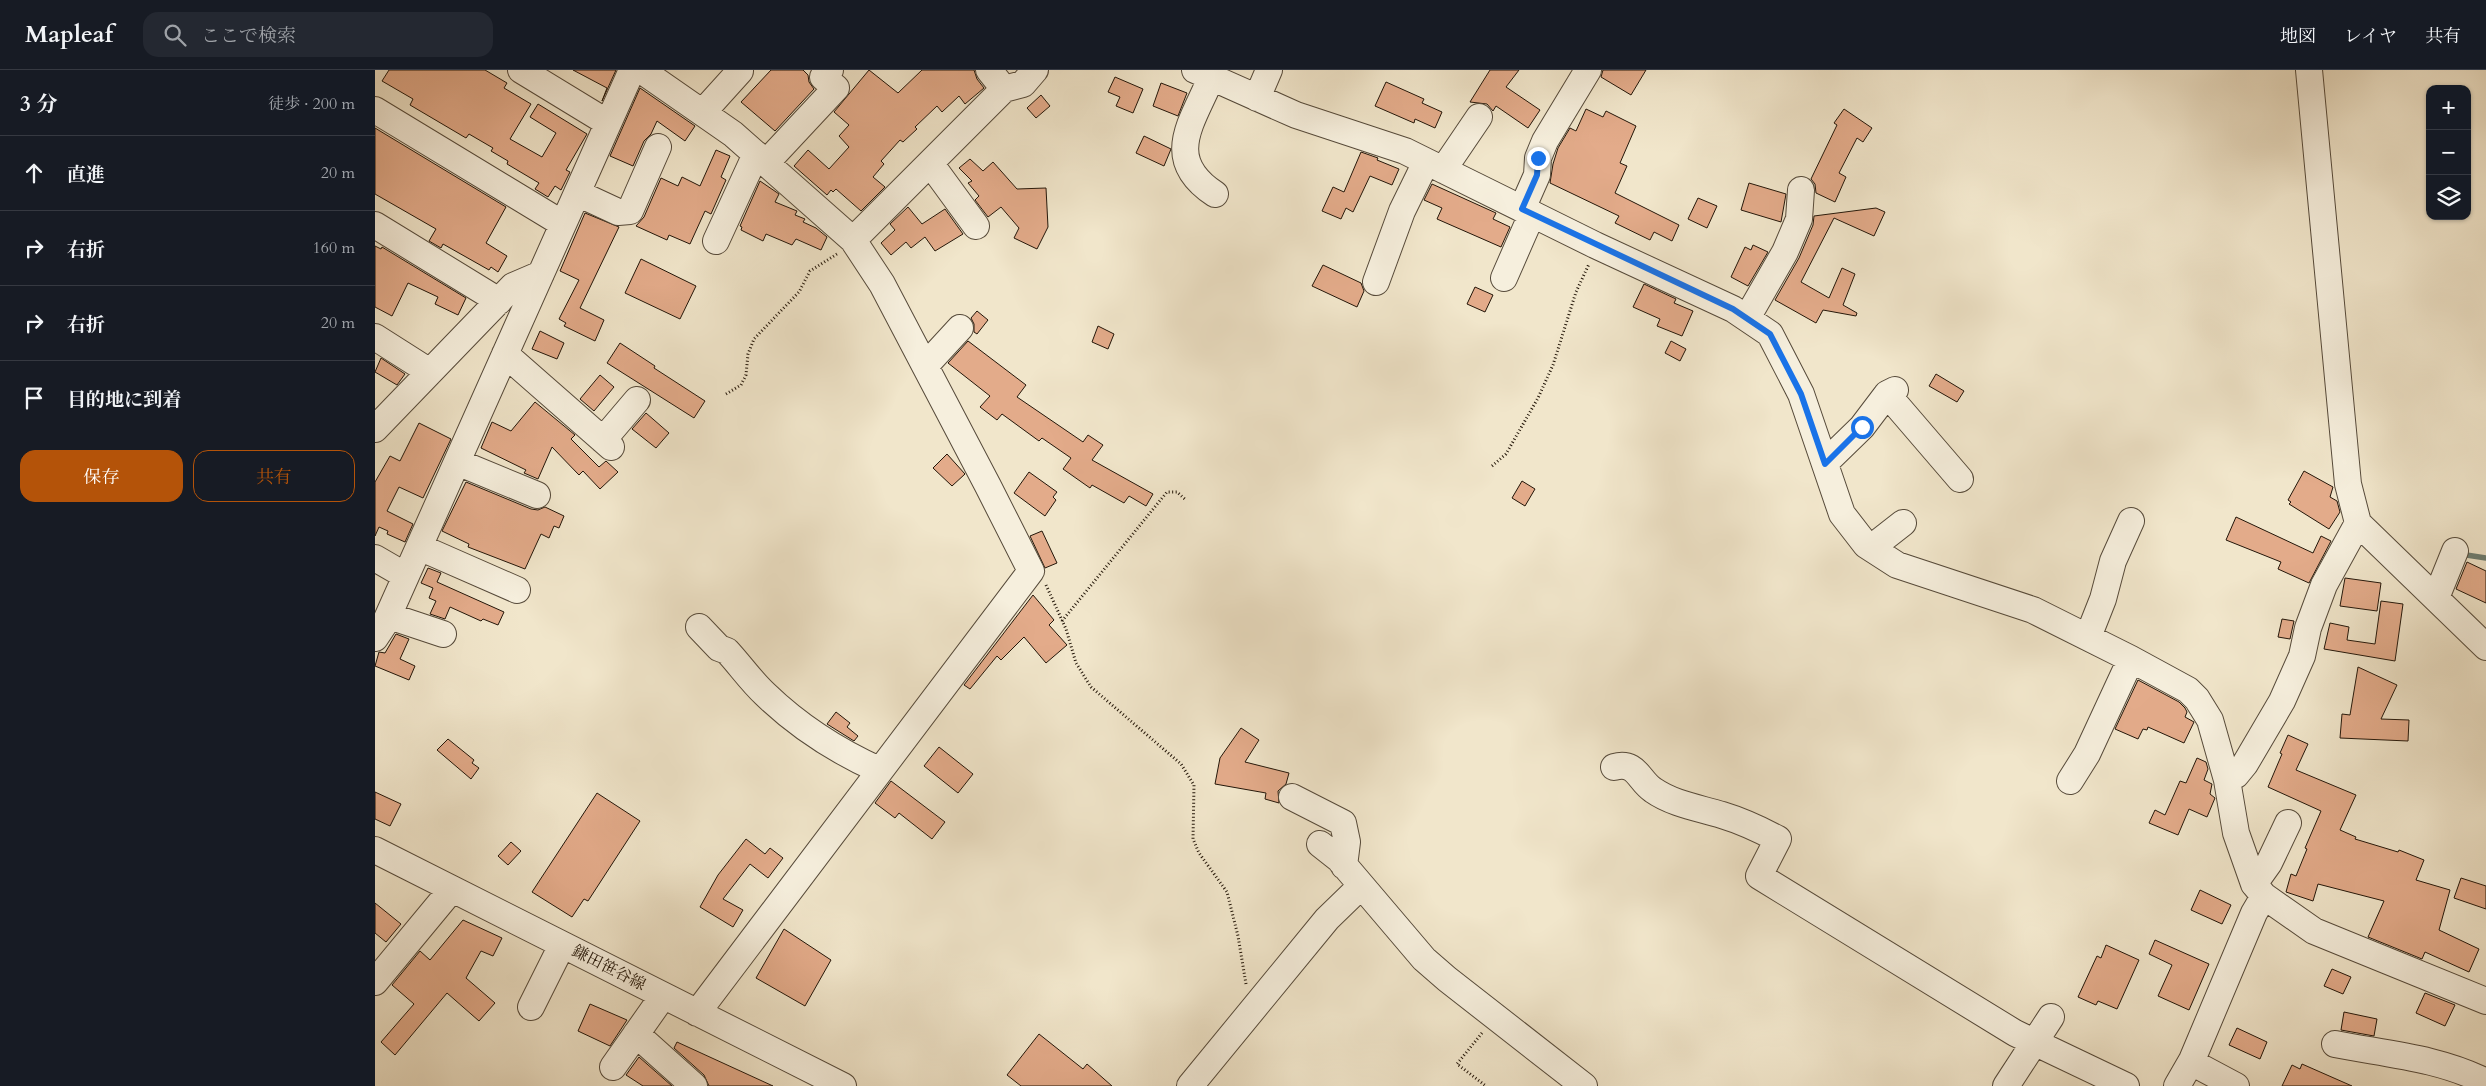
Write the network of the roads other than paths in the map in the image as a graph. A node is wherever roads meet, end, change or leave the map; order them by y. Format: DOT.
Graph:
graph roads {
  1 [pos="521,70"];
  2 [pos="632,70"];
  3 [pos="641,70"];
  4 [pos="739,70"];
  5 [pos="830,70"];
  6 [pos="1035,70"];
  7 [pos="1269,70"];
  8 [pos="1588,70"];
  9 [pos="2309,70"];
  10 [pos="1203,74"];
  11 [pos="997,80"];
  12 [pos="1257,98"];
  13 [pos="375,110"];
  14 [pos="703,112"];
  15 [pos="1479,117"];
  16 [pos="608,124"];
  17 [pos="658,147"];
  18 [pos="761,159"];
  19 [pos="930,163"];
  20 [pos="1434,166"];
  21 [pos="1801,190"];
  22 [pos="577,193"];
  23 [pos="1215,194"];
  24 [pos="1527,212"];
  25 [pos="563,224"];
  26 [pos="375,225"];
  27 [pos="976,226"];
  28 [pos="853,240"];
  29 [pos="716,241"];
  30 [pos="541,274"];
  31 [pos="1505,278"];
  32 [pos="1376,282"];
  33 [pos="499,301"];
  34 [pos="1747,318"];
  35 [pos="960,328"];
  36 [pos="375,337"];
  37 [pos="505,354"];
  38 [pos="925,366"];
  39 [pos="430,372"];
  40 [pos="637,400"];
  41 [pos="375,429"];
  42 [pos="457,462"];
  43 [pos="1825,464"];
  44 [pos="1960,479"];
  45 [pos="537,496"];
  46 [pos="2131,521"];
  47 [pos="2358,522"];
  48 [pos="1903,523"];
  49 [pos="419,547"];
  50 [pos="1871,548"];
  51 [pos="2455,551"];
  52 [pos="375,558"];
  53 [pos="407,576"];
  54 [pos="517,590"];
  55 [pos="2436,598"];
  56 [pos="389,616"];
  57 [pos="699,626"];
  58 [pos="443,634"];
  59 [pos="2088,637"];
  60 [pos="375,638"];
  61 [pos="2486,647"];
  62 [pos="2131,658"];
  63 [pos="1614,767"];
  64 [pos="879,770"];
  65 [pos="2070,780"];
  66 [pos="2227,780"];
  67 [pos="1292,797"];
  68 [pos="2288,823"];
  69 [pos="1320,844"];
  70 [pos="375,850"];
  71 [pos="1344,866"];
  72 [pos="1361,886"];
  73 [pos="452,889"];
  74 [pos="2259,890"];
  75 [pos="562,945"];
  76 [pos="375,982"];
  77 [pos="663,996"];
  78 [pos="2486,1001"];
  79 [pos="531,1007"];
  80 [pos="697,1013"];
  81 [pos="2051,1017"];
  82 [pos="636,1034"];
  83 [pos="2033,1043"];
  84 [pos="2335,1044"];
  85 [pos="2191,1062"];
  86 [pos="613,1067"];
  87 [pos="2486,1082"];
  88 [pos="693,1086"];
  89 [pos="843,1086"];
  90 [pos="1190,1086"];
  91 [pos="1584,1086"];
  92 [pos="2007,1086"];
  93 [pos="2126,1086"];
  94 [pos="2177,1086"];
  95 [pos="2236,1086"];
  1 -- 16 [label="street"];
  2 -- 16 [label="street"];
  3 -- 14 [label="street"];
  4 -- 14 [label="street"];
  5 -- 18 [label="street"];
  6 -- 11 [label="street"];
  7 -- 12 [label="street"];
  8 -- 24 [label="street"];
  9 -- 47 [label="street"];
  10 -- 12 [label="street"];
  10 -- 23 [label="street"];
  11 -- 19 [label="street"];
  12 -- 20 [label="street"];
  13 -- 25 [label="street"];
  14 -- 18 [label="street"];
  15 -- 20 [label="street"];
  16 -- 22 [label="street"];
  17 -- 22 [label="street"];
  18 -- 28 [label="street"];
  18 -- 29 [label="street"];
  19 -- 27 [label="street"];
  19 -- 28 [label="street"];
  20 -- 24 [label="street"];
  20 -- 32 [label="street"];
  21 -- 34 [label="street"];
  22 -- 25 [label="street"];
  24 -- 31 [label="street"];
  24 -- 34 [label="street"];
  25 -- 30 [label="street"];
  26 -- 33 [label="street"];
  28 -- 38 [label="street"];
  30 -- 33 [label="street"];
  30 -- 37 [label="street"];
  33 -- 39 [label="street"];
  34 -- 43 [label="street"];
  35 -- 38 [label="street"];
  36 -- 39 [label="street"];
  37 -- 40 [label="street"];
  37 -- 42 [label="street"];
  38 -- 64 [label="street"];
  39 -- 41 [label="street"];
  42 -- 45 [label="street"];
  42 -- 49 [label="street"];
  43 -- 44 [label="street"];
  43 -- 50 [label="street"];
  46 -- 59 [label="street"];
  47 -- 55 [label="street"];
  47 -- 66 [label="street"];
  48 -- 50 [label="street"];
  49 -- 53 [label="street"];
  49 -- 54 [label="street"];
  50 -- 59 [label="street"];
  51 -- 55 [label="street"];
  52 -- 53 [label="street"];
  53 -- 56 [label="street"];
  55 -- 61 [label="street"];
  56 -- 58 [label="street"];
  56 -- 60 [label="street"];
  57 -- 64 [label="street"];
  59 -- 62 [label="street"];
  62 -- 65 [label="street"];
  62 -- 66 [label="street"];
  63 -- 83 [label="street"];
  64 -- 80 [label="street"];
  66 -- 74 [label="street"];
  67 -- 71 [label="street"];
  68 -- 74 [label="street"];
  69 -- 71 [label="street"];
  70 -- 73 [label="street, 鎌田笹谷線"];
  71 -- 72 [label="street"];
  72 -- 90 [label="street"];
  72 -- 91 [label="street"];
  73 -- 75 [label="street, 鎌田笹谷線"];
  73 -- 76 [label="street"];
  74 -- 78 [label="street"];
  74 -- 85 [label="street"];
  75 -- 77 [label="street, 鎌田笹谷線"];
  75 -- 79 [label="street"];
  77 -- 80 [label="street, 鎌田笹谷線"];
  77 -- 82 [label="street"];
  80 -- 89 [label="street, 鎌田笹谷線"];
  81 -- 83 [label="street"];
  82 -- 86 [label="street"];
  82 -- 88 [label="street"];
  83 -- 92 [label="street"];
  83 -- 93 [label="street"];
  84 -- 87 [label="street"];
  85 -- 94 [label="street"];
  85 -- 95 [label="street"];
}
